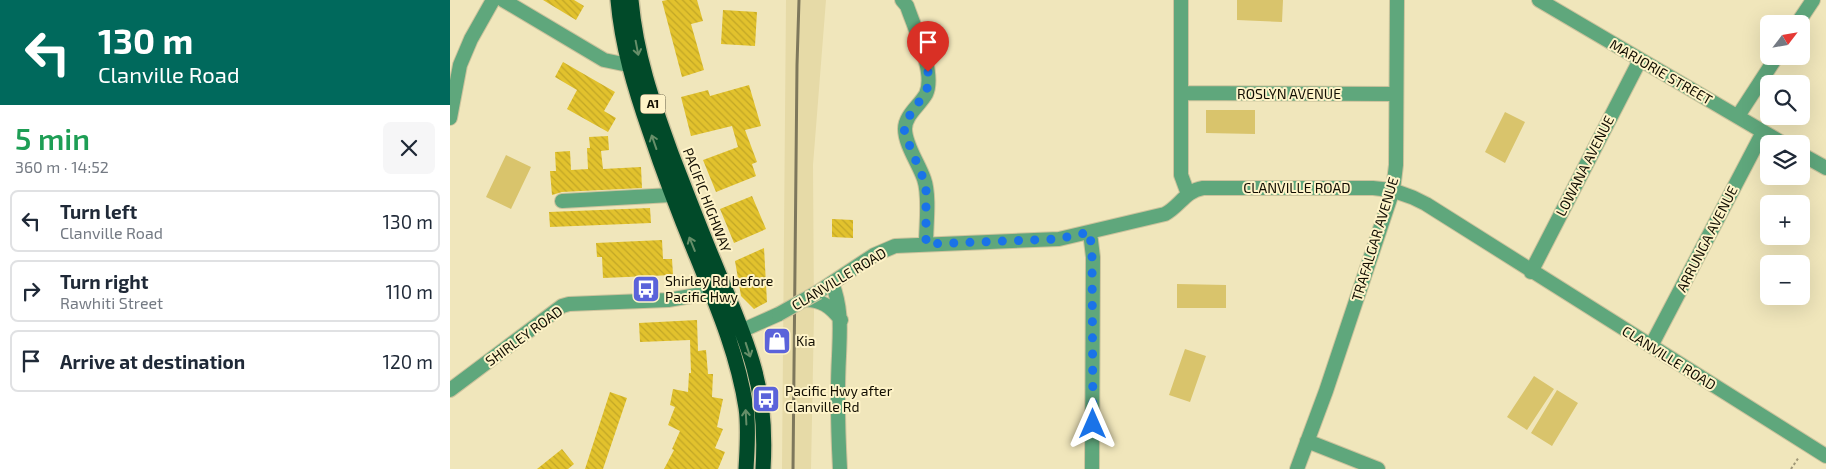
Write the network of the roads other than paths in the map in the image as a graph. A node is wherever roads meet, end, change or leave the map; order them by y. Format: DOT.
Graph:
graph roads {
  1 [pos="493,0"];
  2 [pos="503,0"];
  3 [pos="618,0"];
  4 [pos="631,0"];
  5 [pos="902,0"];
  6 [pos="1181,0"];
  7 [pos="1397,0"];
  8 [pos="1539,0"];
  9 [pos="1812,0"];
  10 [pos="1803,15"];
  11 [pos="1640,60"];
  12 [pos="628,64"];
  13 [pos="1770,65"];
  14 [pos="1181,93"];
  15 [pos="1396,94"];
  16 [pos="1738,116"];
  17 [pos="450,118"];
  18 [pos="1763,132"];
  19 [pos="1768,135"];
  20 [pos="1810,159"];
  21 [pos="1826,168"];
  22 [pos="1393,190"];
  23 [pos="672,194"];
  24 [pos="1188,194"];
  25 [pos="562,201"];
  26 [pos="1090,232"];
  27 [pos="926,244"];
  28 [pos="1531,272"];
  29 [pos="832,283"];
  30 [pos="717,287"];
  31 [pos="813,297"];
  32 [pos="841,320"];
  33 [pos="735,333"];
  34 [pos="1651,346"];
  35 [pos="453,385"];
  36 [pos="1307,441"];
  37 [pos="1826,456"];
  38 [pos="746,469"];
  39 [pos="763,469"];
  40 [pos="840,469"];
  41 [pos="1092,469"];
  42 [pos="1297,469"];
  43 [pos="1378,469"];
  1 -- 17 [label="street"];
  2 -- 12 [label="street"];
  3 -- 12 [label="highway, PACIFIC HIGHWAY / A1"];
  4 -- 30 [label="highway, PACIFIC HIGHWAY / A1, one-way"];
  5 -- 27 [label="street"];
  6 -- 14 [label="street"];
  7 -- 15 [label="street, TRAFALGAR AVENUE"];
  8 -- 11 [label="street, MARJORIE STREET"];
  9 -- 10 [label="street"];
  11 -- 16 [label="street, MARJORIE STREET"];
  11 -- 28 [label="street, LOWANA AVENUE"];
  23 -- 12 [label="highway, PACIFIC HIGHWAY / A1, one-way"];
  13 -- 16 [label="street"];
  14 -- 15 [label="street, ROSLYN AVENUE"];
  14 -- 24 [label="street"];
  15 -- 22 [label="street, TRAFALGAR AVENUE"];
  16 -- 18 [label="street, MARJORIE STREET"];
  18 -- 19 [label="street, MARJORIE STREET"];
  18 -- 34 [label="street, ARRUNGA AVENUE"];
  20 -- 21 [label="street"];
  22 -- 24 [label="street, CLANVILLE ROAD"];
  22 -- 28 [label="street, CLANVILLE ROAD"];
  22 -- 36 [label="street, TRAFALGAR AVENUE"];
  23 -- 25 [label="street"];
  30 -- 23 [label="highway, PACIFIC HIGHWAY / A1, one-way"];
  24 -- 26 [label="street, CLANVILLE ROAD"];
  26 -- 27 [label="street, CLANVILLE ROAD"];
  26 -- 41 [label="street"];
  27 -- 29 [label="street, CLANVILLE ROAD"];
  28 -- 34 [label="street, CLANVILLE ROAD"];
  29 -- 31 [label="street, CLANVILLE ROAD"];
  29 -- 32 [label="street"];
  30 -- 33 [label="highway, PACIFIC HIGHWAY / A1"];
  30 -- 35 [label="street, SHIRLEY ROAD"];
  31 -- 32 [label="street"];
  31 -- 33 [label="street, CLANVILLE ROAD, bridge"];
  32 -- 40 [label="street"];
  38 -- 33 [label="highway, PACIFIC HIGHWAY / A1, one-way"];
  33 -- 39 [label="highway, PACIFIC HIGHWAY / A1, one-way"];
  34 -- 37 [label="street, CLANVILLE ROAD"];
  36 -- 42 [label="street, TRAFALGAR AVENUE"];
  36 -- 43 [label="street"];
}
